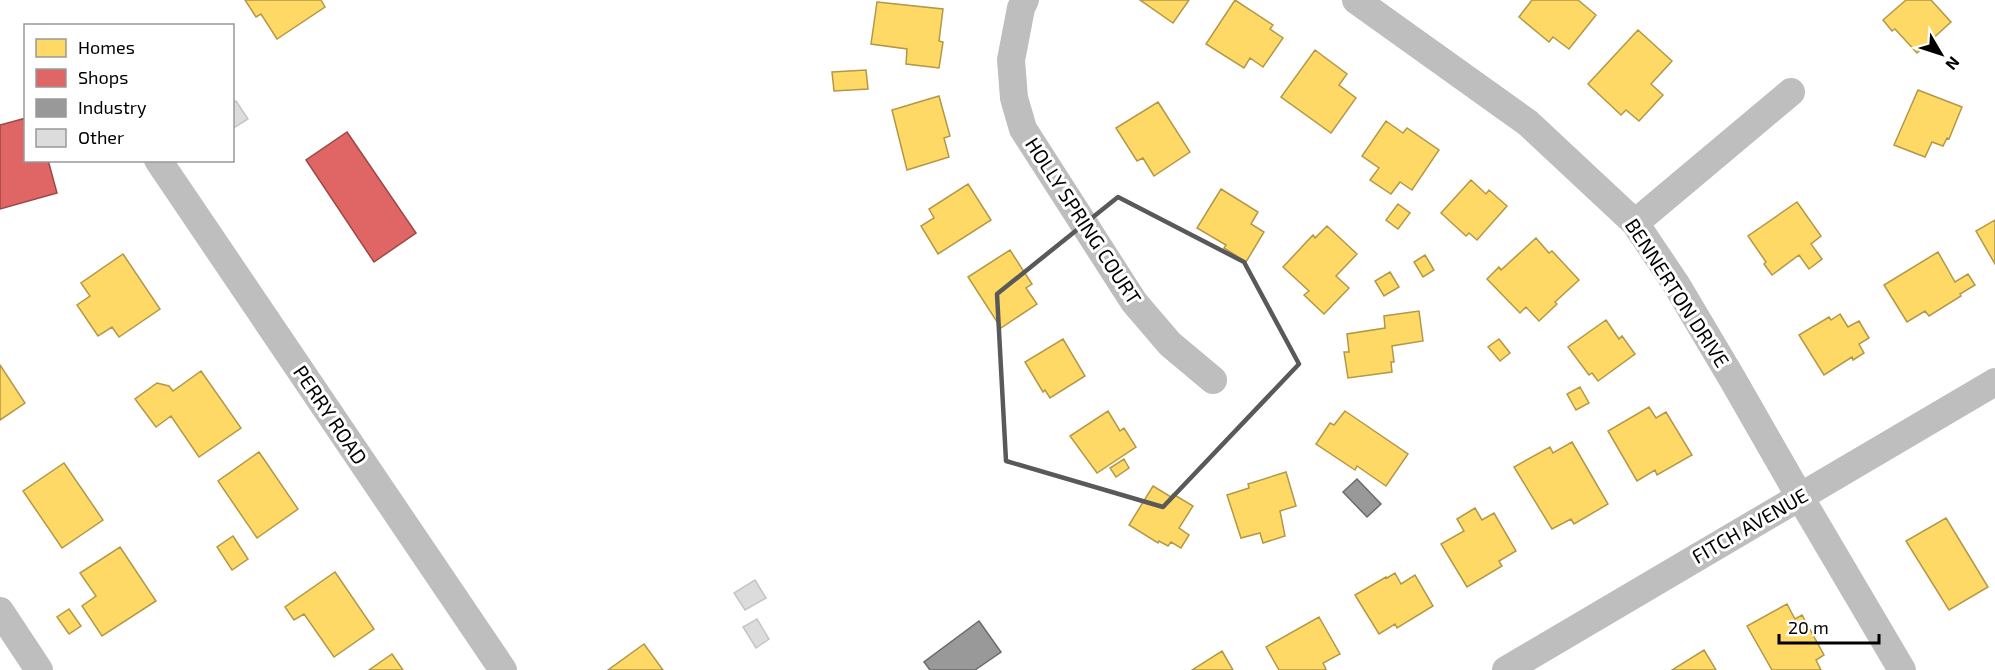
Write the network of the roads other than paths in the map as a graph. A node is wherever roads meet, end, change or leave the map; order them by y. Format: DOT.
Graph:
graph roads {
  1 [pos="1026,0"];
  2 [pos="1356,0"];
  3 [pos="1791,92"];
  4 [pos="159,162"];
  5 [pos="1635,223"];
  6 [pos="1213,380"];
  7 [pos="1995,382"];
  8 [pos="1800,497"];
  9 [pos="0,611"];
  10 [pos="39,670"];
  11 [pos="503,670"];
  12 [pos="1506,670"];
  13 [pos="1902,670"];
  1 -- 6 [label="street, HOLLY SPRING COURT"];
  2 -- 5 [label="street, BENNERTON DRIVE"];
  3 -- 5 [label="street"];
  4 -- 11 [label="street, PERRY ROAD"];
  5 -- 8 [label="street, BENNERTON DRIVE"];
  7 -- 8 [label="street, FITCH AVENUE"];
  8 -- 12 [label="street, FITCH AVENUE"];
  8 -- 13 [label="street, BENNERTON DRIVE"];
  9 -- 10 [label="street"];
}
